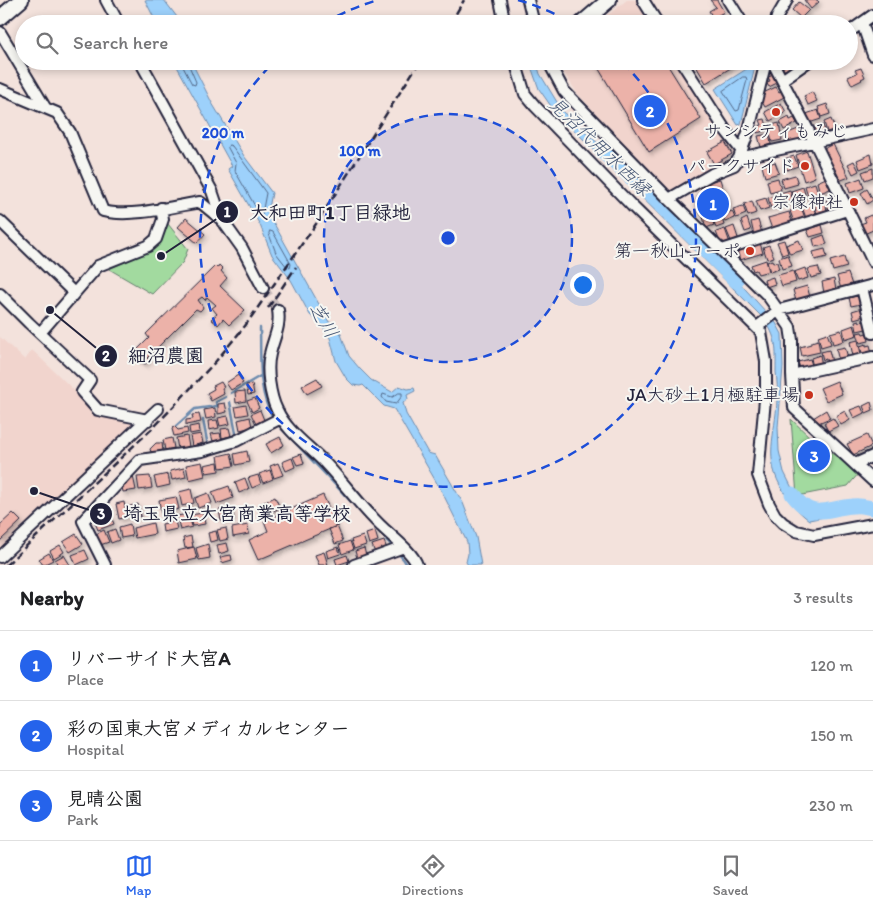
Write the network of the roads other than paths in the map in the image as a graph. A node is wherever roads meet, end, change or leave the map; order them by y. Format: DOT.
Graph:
graph roads {
  1 [pos="21,0"];
  2 [pos="106,0"];
  3 [pos="500,0"];
  4 [pos="528,0"];
  5 [pos="609,0"];
  6 [pos="643,0"];
  7 [pos="728,0"];
  8 [pos="787,0"];
  9 [pos="114,15"];
  10 [pos="502,15"];
  11 [pos="532,15"];
  12 [pos="592,15"];
  13 [pos="652,15"];
  14 [pos="737,15"];
  15 [pos="778,15"];
  16 [pos="873,15"];
  17 [pos="0,18"];
  18 [pos="862,24"];
  19 [pos="858,26"];
  20 [pos="0,32"];
  21 [pos="873,55"];
  22 [pos="15,57"];
  23 [pos="23,70"];
  24 [pos="145,70"];
  25 [pos="518,70"];
  26 [pos="553,70"];
  27 [pos="687,70"];
  28 [pos="764,70"];
  29 [pos="777,70"];
  30 [pos="796,70"];
  31 [pos="782,80"];
  32 [pos="0,89"];
  33 [pos="45,107"];
  34 [pos="873,129"];
  35 [pos="815,143"];
  36 [pos="740,154"];
  37 [pos="212,191"];
  38 [pos="669,199"];
  39 [pos="200,202"];
  40 [pos="161,208"];
  41 [pos="847,210"];
  42 [pos="222,220"];
  43 [pos="0,221"];
  44 [pos="722,250"];
  45 [pos="873,262"];
  46 [pos="873,285"];
  47 [pos="263,288"];
  48 [pos="862,288"];
  49 [pos="74,293"];
  50 [pos="0,294"];
  51 [pos="278,310"];
  52 [pos="779,310"];
  53 [pos="758,327"];
  54 [pos="873,332"];
  55 [pos="40,333"];
  56 [pos="873,357"];
  57 [pos="792,375"];
  58 [pos="158,409"];
  59 [pos="281,418"];
  60 [pos="148,420"];
  61 [pos="873,456"];
  62 [pos="855,464"];
  63 [pos="873,481"];
  64 [pos="873,524"];
  65 [pos="404,547"];
  66 [pos="0,557"];
  67 [pos="105,565"];
  68 [pos="354,565"];
  69 [pos="417,565"];
  1 -- 17 [label="street"];
  2 -- 9 [label="street"];
  3 -- 10 [label="street"];
  4 -- 11 [label="street"];
  5 -- 12 [label="street"];
  6 -- 13 [label="street"];
  7 -- 14 [label="street"];
  8 -- 15 [label="street"];
  16 -- 18 [label="street"];
  18 -- 19 [label="street"];
  18 -- 21 [label="street"];
  20 -- 22 [label="street"];
  23 -- 33 [label="street"];
  24 -- 37 [label="street"];
  25 -- 53 [label="street"];
  26 -- 38 [label="street"];
  27 -- 36 [label="street"];
  28 -- 36 [label="street"];
  29 -- 31 [label="street"];
  30 -- 31 [label="street"];
  31 -- 35 [label="street"];
  32 -- 33 [label="street"];
  33 -- 40 [label="street"];
  34 -- 35 [label="street"];
  35 -- 36 [label="street"];
  35 -- 41 [label="street"];
  36 -- 38 [label="street"];
  37 -- 39 [label="street"];
  37 -- 42 [label="street"];
  38 -- 44 [label="street"];
  39 -- 40 [label="street"];
  39 -- 42 [label="street"];
  40 -- 49 [label="street"];
  41 -- 44 [label="street"];
  41 -- 45 [label="street"];
  42 -- 47 [label="street"];
  43 -- 49 [label="street"];
  44 -- 52 [label="street"];
  46 -- 48 [label="street"];
  48 -- 52 [label="street"];
  48 -- 54 [label="street"];
  49 -- 55 [label="street"];
  50 -- 55 [label="street"];
  51 -- 59 [label="street"];
  52 -- 53 [label="street"];
  52 -- 57 [label="street"];
  53 -- 64 [label="street"];
  55 -- 60 [label="street"];
  56 -- 57 [label="street"];
  57 -- 62 [label="street"];
  58 -- 60 [label="street"];
  59 -- 65 [label="street"];
  59 -- 67 [label="street"];
  60 -- 66 [label="street"];
  61 -- 62 [label="street"];
  62 -- 63 [label="street"];
  65 -- 68 [label="street"];
  65 -- 69 [label="street"];
}
